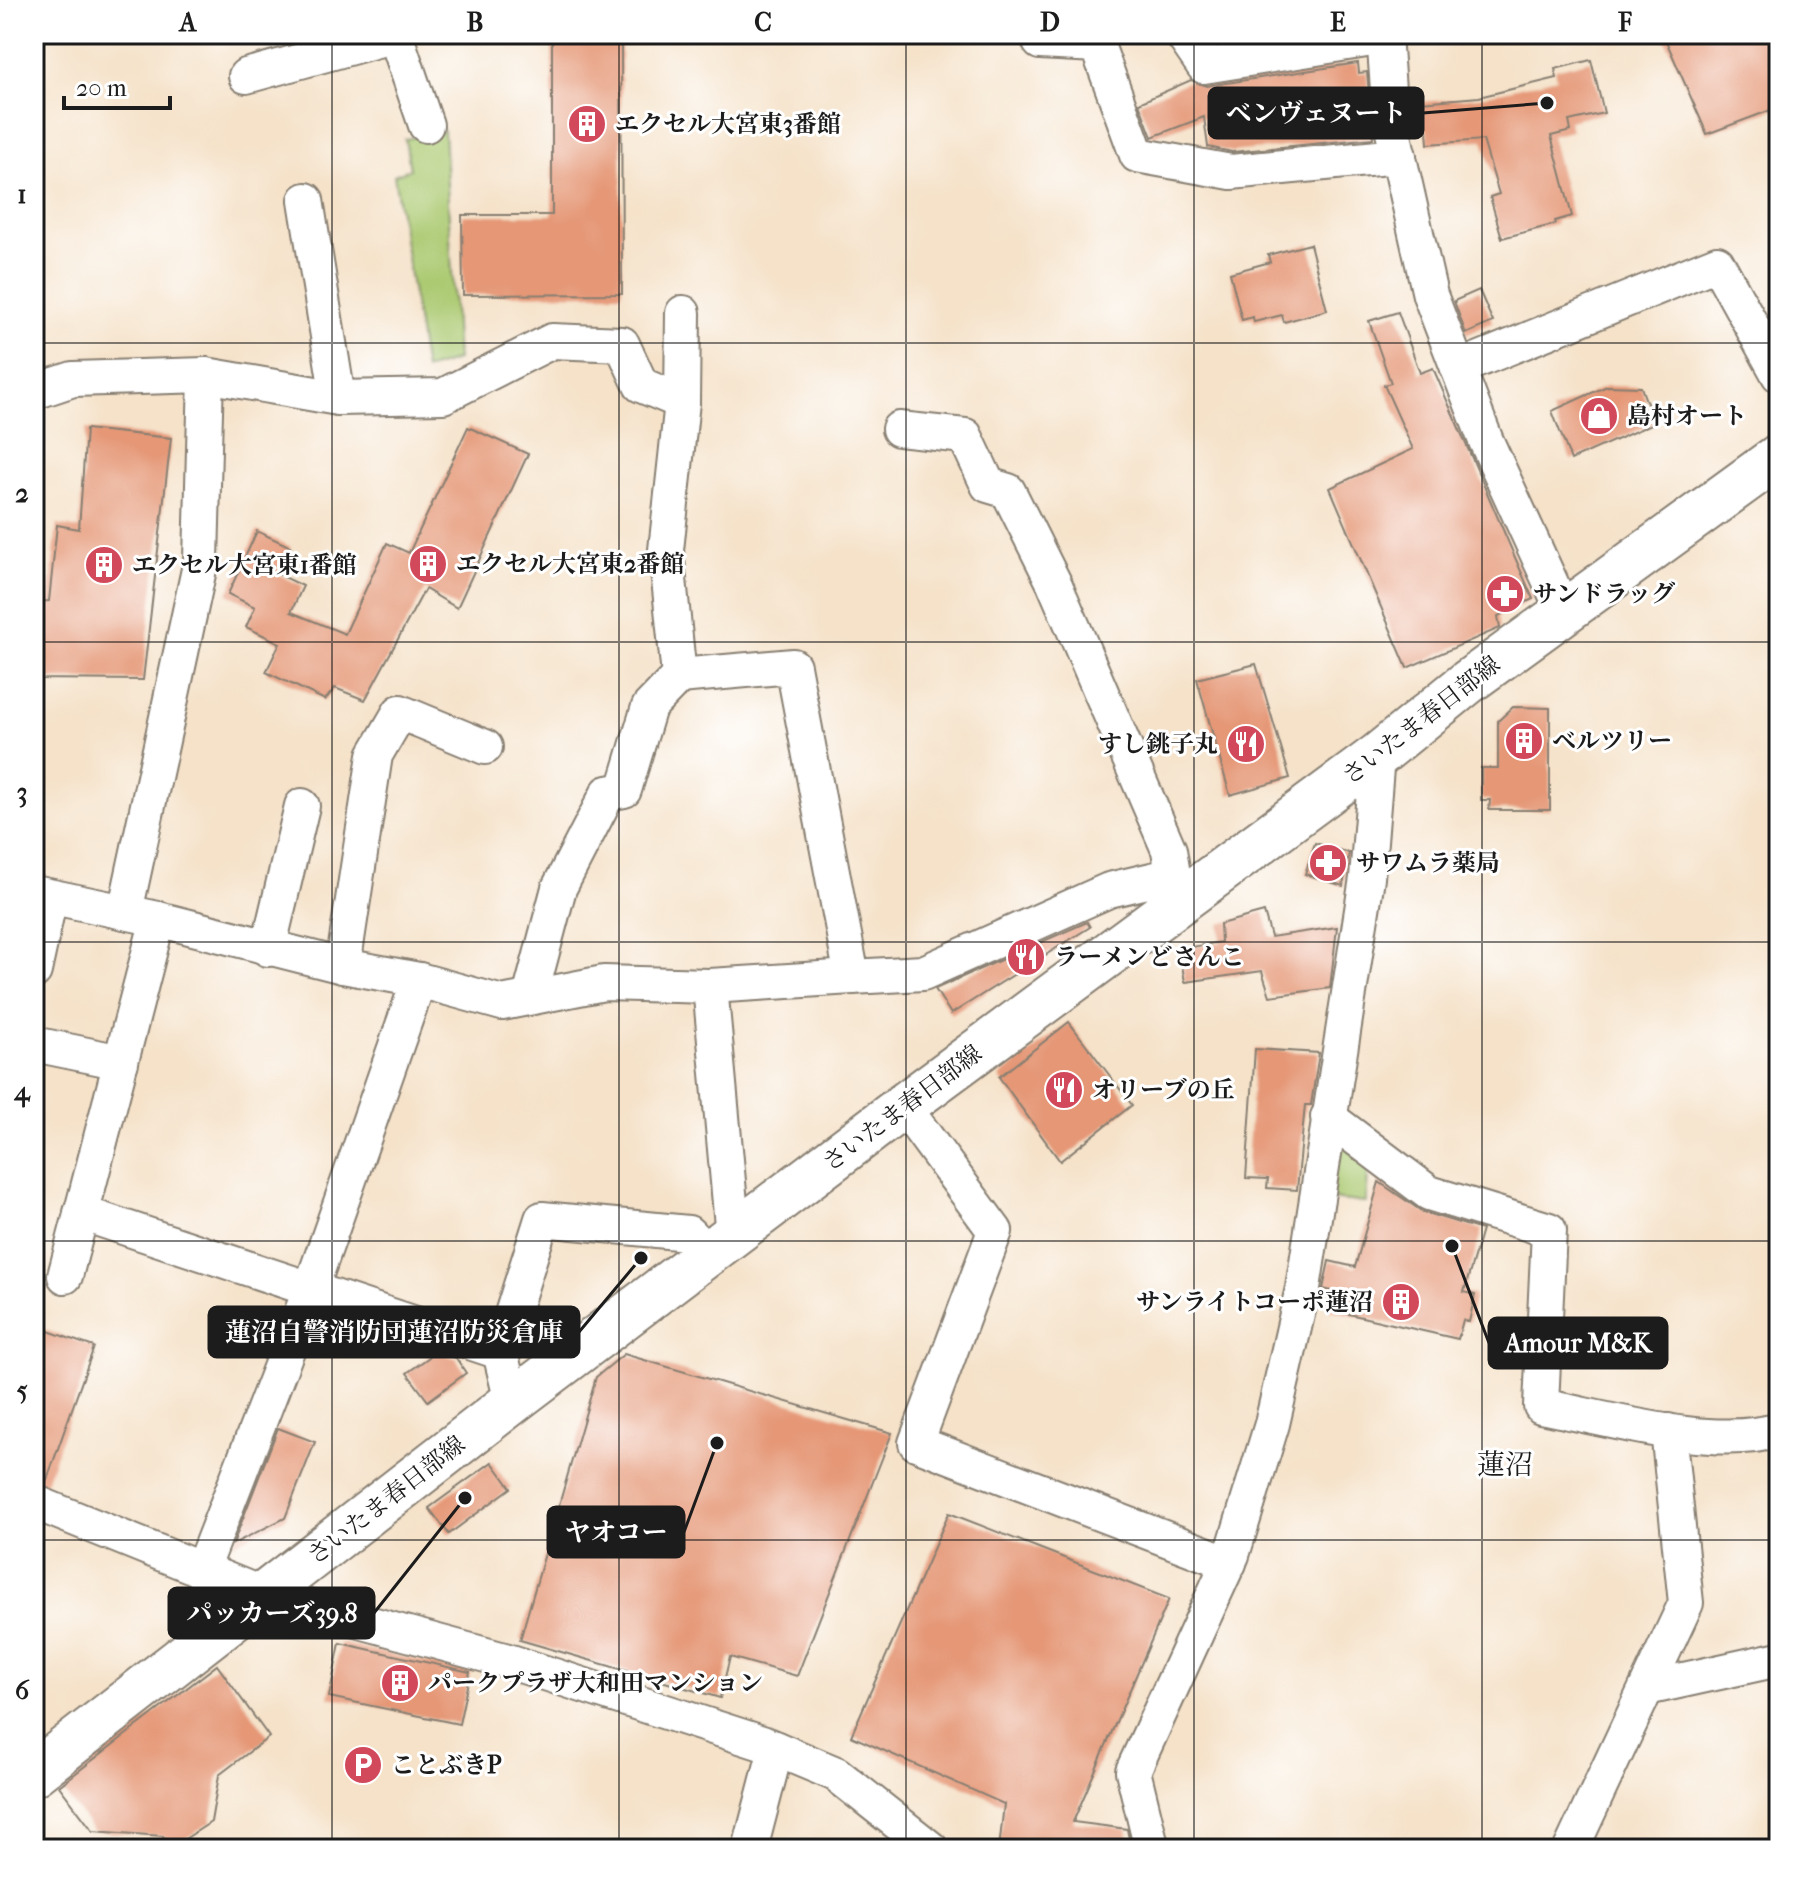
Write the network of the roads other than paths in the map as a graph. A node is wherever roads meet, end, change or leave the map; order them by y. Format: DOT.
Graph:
graph roads {
  1 [pos="1039,34"];
  2 [pos="1182,34"];
  3 [pos="395,35"];
  4 [pos="1384,36"];
  5 [pos="246,76"];
  6 [pos="426,125"];
  7 [pos="1399,156"];
  8 [pos="306,200"];
  9 [pos="683,313"];
  10 [pos="1458,368"];
  11 [pos="206,375"];
  12 [pos="1779,375"];
  13 [pos="34,392"];
  14 [pos="338,398"];
  15 [pos="682,402"];
  16 [pos="899,429"];
  17 [pos="1779,456"];
  18 [pos="1564,612"];
  19 [pos="679,676"];
  20 [pos="485,747"];
  21 [pos="1377,756"];
  22 [pos="302,806"];
  23 [pos="1180,885"];
  24 [pos="42,895"];
  25 [pos="125,912"];
  26 [pos="158,919"];
  27 [pos="268,949"];
  28 [pos="343,966"];
  29 [pos="34,971"];
  30 [pos="852,977"];
  31 [pos="419,980"];
  32 [pos="710,986"];
  33 [pos="530,997"];
  34 [pos="34,1044"];
  35 [pos="121,1062"];
  36 [pos="903,1106"];
  37 [pos="1328,1117"];
  38 [pos="81,1213"];
  39 [pos="721,1245"];
  40 [pos="65,1276"];
  41 [pos="310,1291"];
  42 [pos="500,1352"];
  43 [pos="512,1402"];
  44 [pos="1779,1430"];
  45 [pos="1668,1431"];
  46 [pos="34,1502"];
  47 [pos="1229,1563"];
  48 [pos="201,1572"];
  49 [pos="264,1595"];
  50 [pos="1779,1659"];
  51 [pos="1647,1688"];
  52 [pos="776,1749"];
  53 [pos="34,1773"];
  54 [pos="750,1849"];
  55 [pos="931,1849"];
  56 [pos="1152,1849"];
  57 [pos="1571,1849"];
  1 -- 7 [label="street"];
  2 -- 4 [label="street"];
  3 -- 5 [label="street"];
  3 -- 6 [label="street"];
  4 -- 7 [label="street"];
  7 -- 10 [label="street"];
  8 -- 14 [label="street"];
  9 -- 15 [label="street"];
  10 -- 12 [label="street"];
  10 -- 18 [label="street"];
  11 -- 13 [label="street"];
  11 -- 14 [label="street"];
  11 -- 25 [label="street"];
  14 -- 15 [label="street"];
  15 -- 19 [label="street"];
  16 -- 23 [label="street"];
  17 -- 18 [label="main road, さいたま春日部線"];
  18 -- 21 [label="main road, さいたま春日部線"];
  19 -- 30 [label="street"];
  19 -- 33 [label="street"];
  20 -- 28 [label="street"];
  21 -- 23 [label="main road, さいたま春日部線"];
  21 -- 37 [label="street"];
  22 -- 27 [label="street"];
  23 -- 30 [label="street"];
  23 -- 36 [label="main road, さいたま春日部線"];
  24 -- 25 [label="street"];
  24 -- 29 [label="street"];
  25 -- 26 [label="street"];
  26 -- 27 [label="street"];
  26 -- 35 [label="street"];
  27 -- 28 [label="street"];
  28 -- 31 [label="street"];
  30 -- 32 [label="street"];
  31 -- 33 [label="street"];
  31 -- 41 [label="street"];
  32 -- 33 [label="street"];
  32 -- 39 [label="street"];
  34 -- 35 [label="street"];
  35 -- 38 [label="street"];
  36 -- 39 [label="main road, さいたま春日部線"];
  36 -- 47 [label="street"];
  37 -- 45 [label="street"];
  37 -- 47 [label="street"];
  38 -- 40 [label="street"];
  38 -- 41 [label="street"];
  39 -- 42 [label="street"];
  39 -- 43 [label="main road, さいたま春日部線"];
  41 -- 42 [label="street"];
  41 -- 48 [label="street"];
  42 -- 43 [label="street"];
  43 -- 49 [label="main road, さいたま春日部線"];
  44 -- 45 [label="street"];
  45 -- 51 [label="street"];
  46 -- 48 [label="street"];
  47 -- 56 [label="street"];
  48 -- 49 [label="street"];
  49 -- 52 [label="street"];
  49 -- 53 [label="main road, さいたま春日部線"];
  50 -- 51 [label="street"];
  51 -- 57 [label="street"];
  52 -- 54 [label="street"];
  52 -- 55 [label="street"];
}
